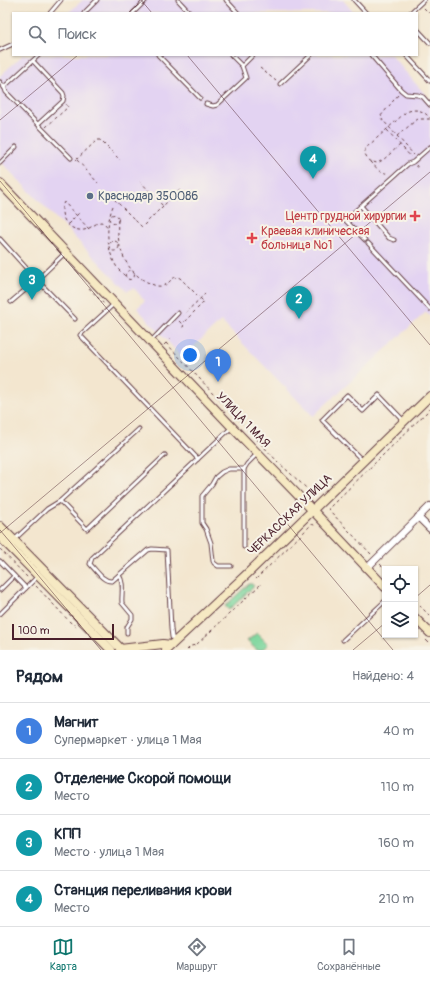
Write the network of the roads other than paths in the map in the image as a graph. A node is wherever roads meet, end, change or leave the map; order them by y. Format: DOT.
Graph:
graph roads {
  1 [pos="61,0"];
  2 [pos="97,0"];
  3 [pos="146,0"];
  4 [pos="178,0"];
  5 [pos="226,0"];
  6 [pos="354,0"];
  7 [pos="424,0"];
  8 [pos="51,12"];
  9 [pos="85,12"];
  10 [pos="134,12"];
  11 [pos="189,12"];
  12 [pos="237,12"];
  13 [pos="365,12"];
  14 [pos="411,12"];
  15 [pos="418,30"];
  16 [pos="12,44"];
  17 [pos="430,44"];
  18 [pos="0,50"];
  19 [pos="38,56"];
  20 [pos="159,56"];
  21 [pos="232,56"];
  22 [pos="252,56"];
  23 [pos="310,56"];
  24 [pos="372,56"];
  25 [pos="407,56"];
  26 [pos="33,61"];
  27 [pos="242,66"];
  28 [pos="430,81"];
  29 [pos="0,82"];
  30 [pos="280,84"];
  31 [pos="5,89"];
  32 [pos="200,98"];
  33 [pos="206,104"];
  34 [pos="430,105"];
  35 [pos="38,124"];
  36 [pos="16,147"];
  37 [pos="430,147"];
  38 [pos="72,158"];
  39 [pos="0,163"];
  40 [pos="0,183"];
  41 [pos="361,206"];
  42 [pos="0,239"];
  43 [pos="365,240"];
  44 [pos="394,240"];
  45 [pos="368,243"];
  46 [pos="66,252"];
  47 [pos="37,280"];
  48 [pos="12,302"];
  49 [pos="114,304"];
  50 [pos="430,309"];
  51 [pos="178,313"];
  52 [pos="75,319"];
  53 [pos="150,341"];
  54 [pos="430,396"];
  55 [pos="404,421"];
  56 [pos="232,427"];
  57 [pos="139,429"];
  58 [pos="258,453"];
  59 [pos="165,455"];
  60 [pos="198,459"];
  61 [pos="363,461"];
  62 [pos="244,469"];
  63 [pos="60,501"];
  64 [pos="430,506"];
  65 [pos="313,510"];
  66 [pos="418,517"];
  67 [pos="0,526"];
  68 [pos="430,529"];
  69 [pos="0,537"];
  70 [pos="14,541"];
  71 [pos="244,547"];
  72 [pos="0,561"];
  73 [pos="231,566"];
  74 [pos="367,568"];
  75 [pos="119,575"];
  76 [pos="14,576"];
  77 [pos="35,579"];
  78 [pos="382,584"];
  79 [pos="26,588"];
  80 [pos="0,590"];
  81 [pos="384,602"];
  82 [pos="0,614"];
  83 [pos="418,621"];
  84 [pos="127,633"];
  85 [pos="430,633"];
  86 [pos="343,640"];
  87 [pos="171,646"];
  88 [pos="121,649"];
  89 [pos="111,650"];
  1 -- 8 [label="lane"];
  2 -- 9 [label="lane"];
  3 -- 10 [label="lane"];
  4 -- 11 [label="lane"];
  5 -- 12 [label="lane"];
  6 -- 13 [label="lane"];
  7 -- 14 [label="lane"];
  15 -- 17 [label="lane"];
  16 -- 18 [label="lane"];
  19 -- 26 [label="lane"];
  20 -- 32 [label="lane"];
  21 -- 27 [label="lane"];
  22 -- 27 [label="lane"];
  23 -- 30 [label="lane"];
  24 -- 34 [label="lane"];
  25 -- 28 [label="lane"];
  26 -- 31 [label="lane"];
  26 -- 35 [label="lane"];
  27 -- 33 [label="lane"];
  29 -- 31 [label="lane"];
  31 -- 35 [label="lane"];
  35 -- 38 [label="lane"];
  36 -- 39 [label="lane"];
  37 -- 41 [label="lane"];
  40 -- 46 [label="street, УЛИЦА 1 МАЯ"];
  41 -- 43 [label="lane"];
  41 -- 44 [label="lane"];
  42 -- 47 [label="lane"];
  45 -- 50 [label="lane"];
  46 -- 47 [label="lane"];
  46 -- 49 [label="street, УЛИЦА 1 МАЯ"];
  47 -- 48 [label="lane"];
  47 -- 52 [label="lane"];
  49 -- 53 [label="street, УЛИЦА 1 МАЯ"];
  49 -- 60 [label="lane"];
  51 -- 53 [label="lane"];
  53 -- 56 [label="street, УЛИЦА 1 МАЯ"];
  54 -- 55 [label="street, ЧЕРКАССКАЯ УЛИЦА"];
  55 -- 61 [label="street, ЧЕРКАССКАЯ УЛИЦА"];
  55 -- 61 [label="lane"];
  56 -- 58 [label="street, УЛИЦА 1 МАЯ"];
  56 -- 60 [label="lane"];
  57 -- 63 [label="lane"];
  58 -- 62 [label="lane"];
  58 -- 65 [label="street, УЛИЦА 1 МАЯ"];
  59 -- 63 [label="lane"];
  60 -- 75 [label="lane"];
  61 -- 65 [label="street, ЧЕРКАССКАЯ УЛИЦА"];
  62 -- 71 [label="lane"];
  62 -- 73 [label="lane"];
  63 -- 70 [label="lane"];
  64 -- 66 [label="street"];
  65 -- 74 [label="street, УЛИЦА 1 МАЯ"];
  65 -- 87 [label="street, ЧЕРКАССКАЯ УЛИЦА"];
  66 -- 68 [label="street"];
  66 -- 74 [label="street"];
  67 -- 70 [label="street"];
  69 -- 77 [label="street"];
  70 -- 88 [label="street"];
  72 -- 76 [label="lane"];
  74 -- 78 [label="street, УЛИЦА 1 МАЯ"];
  75 -- 84 [label="lane"];
  75 -- 87 [label="lane"];
  76 -- 79 [label="lane"];
  76 -- 80 [label="lane"];
  77 -- 79 [label="lane"];
  77 -- 89 [label="street"];
  79 -- 82 [label="lane"];
  81 -- 86 [label="lane"];
  83 -- 85 [label="street"];
  87 -- 88 [label="street"];
}
